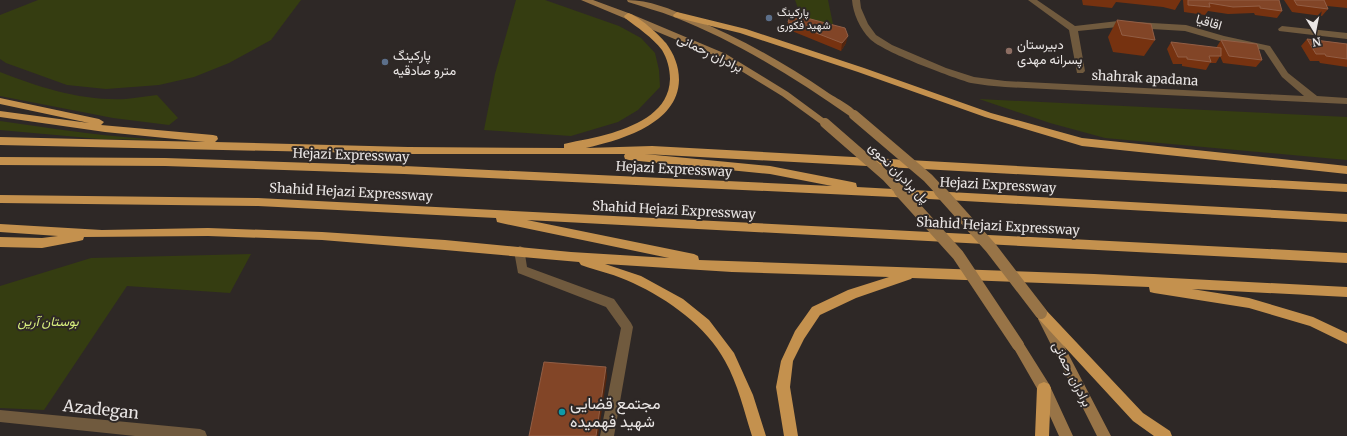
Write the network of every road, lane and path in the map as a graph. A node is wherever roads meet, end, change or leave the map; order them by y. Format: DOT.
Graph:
graph roads {
  1 [pos="585,0"];
  2 [pos="631,0"];
  3 [pos="856,0"];
  4 [pos="1032,0"];
  5 [pos="677,15"];
  6 [pos="628,16"];
  7 [pos="1074,29"];
  8 [pos="1282,29"];
  9 [pos="1347,36"];
  10 [pos="1080,71"];
  11 [pos="1314,100"];
  12 [pos="0,101"];
  13 [pos="1347,101"];
  14 [pos="0,114"];
  15 [pos="854,116"];
  16 [pos="825,123"];
  17 [pos="0,133"];
  18 [pos="152,134"];
  19 [pos="0,141"];
  20 [pos="60,142"];
  21 [pos="317,148"];
  22 [pos="501,152"];
  23 [pos="586,152"];
  24 [pos="0,161"];
  25 [pos="1347,170"];
  26 [pos="1347,188"];
  27 [pos="894,194"];
  28 [pos="0,199"];
  29 [pos="460,211"];
  30 [pos="1347,218"];
  31 [pos="0,228"];
  32 [pos="102,234"];
  33 [pos="0,242"];
  34 [pos="42,243"];
  35 [pos="0,248"];
  36 [pos="520,251"];
  37 [pos="571,257"];
  38 [pos="1347,258"];
  39 [pos="732,267"];
  40 [pos="915,273"];
  41 [pos="1094,279"];
  42 [pos="1347,292"];
  43 [pos="1041,313"];
  44 [pos="1347,338"];
  45 [pos="1044,388"];
  46 [pos="0,416"];
  47 [pos="200,436"];
  48 [pos="607,436"];
  49 [pos="759,436"];
  50 [pos="791,436"];
  51 [pos="1042,436"];
  52 [pos="1066,436"];
  53 [pos="1104,436"];
  54 [pos="1165,436"];
  1 -- 6 [label="main road, برادران رحمانی"];
  2 -- 5 [label="main road, برادران رحمانی"];
  3 -- 11 [label="street, shahrak apadana"];
  4 -- 7 [label="street"];
  5 -- 15 [label="main road, برادران رحمانی"];
  5 -- 25 [label="highway"];
  6 -- 16 [label="main road, برادران رحمانی"];
  6 -- 22 [label="highway"];
  7 -- 10 [label="street"];
  7 -- 11 [label="street, اقاقیا"];
  8 -- 9 [label="street"];
  11 -- 13 [label="street, shahrak apadana"];
  12 -- 18 [label="highway"];
  14 -- 18 [label="highway"];
  15 -- 43 [label="main road, پل برادران نحوی, bridge"];
  16 -- 45 [label="main road, پل برادران نحوی, bridge"];
  17 -- 20 [label="highway"];
  18 -- 21 [label="highway"];
  19 -- 20 [label="highway"];
  20 -- 21 [label="highway"];
  21 -- 22 [label="highway"];
  22 -- 23 [label="highway"];
  23 -- 26 [label="highway"];
  23 -- 27 [label="highway"];
  24 -- 27 [label="highway, Hejazi Expressway"];
  27 -- 30 [label="highway, Hejazi Expressway"];
  28 -- 29 [label="highway, Shahid Hejazi Expressway"];
  29 -- 38 [label="highway, Shahid Hejazi Expressway"];
  29 -- 39 [label="highway"];
  31 -- 32 [label="highway"];
  32 -- 34 [label="highway"];
  32 -- 36 [label="highway"];
  33 -- 34 [label="highway"];
  34 -- 35 [label="highway"];
  36 -- 37 [label="highway"];
  36 -- 48 [label="street"];
  37 -- 39 [label="highway"];
  37 -- 49 [label="highway"];
  39 -- 40 [label="highway"];
  40 -- 41 [label="highway"];
  40 -- 50 [label="highway"];
  41 -- 42 [label="highway"];
  41 -- 44 [label="highway"];
  43 -- 53 [label="main road, برادران رحمانی"];
  43 -- 54 [label="highway"];
  45 -- 51 [label="highway"];
  45 -- 52 [label="main road"];
  46 -- 47 [label="street, Azadegan"];
}
